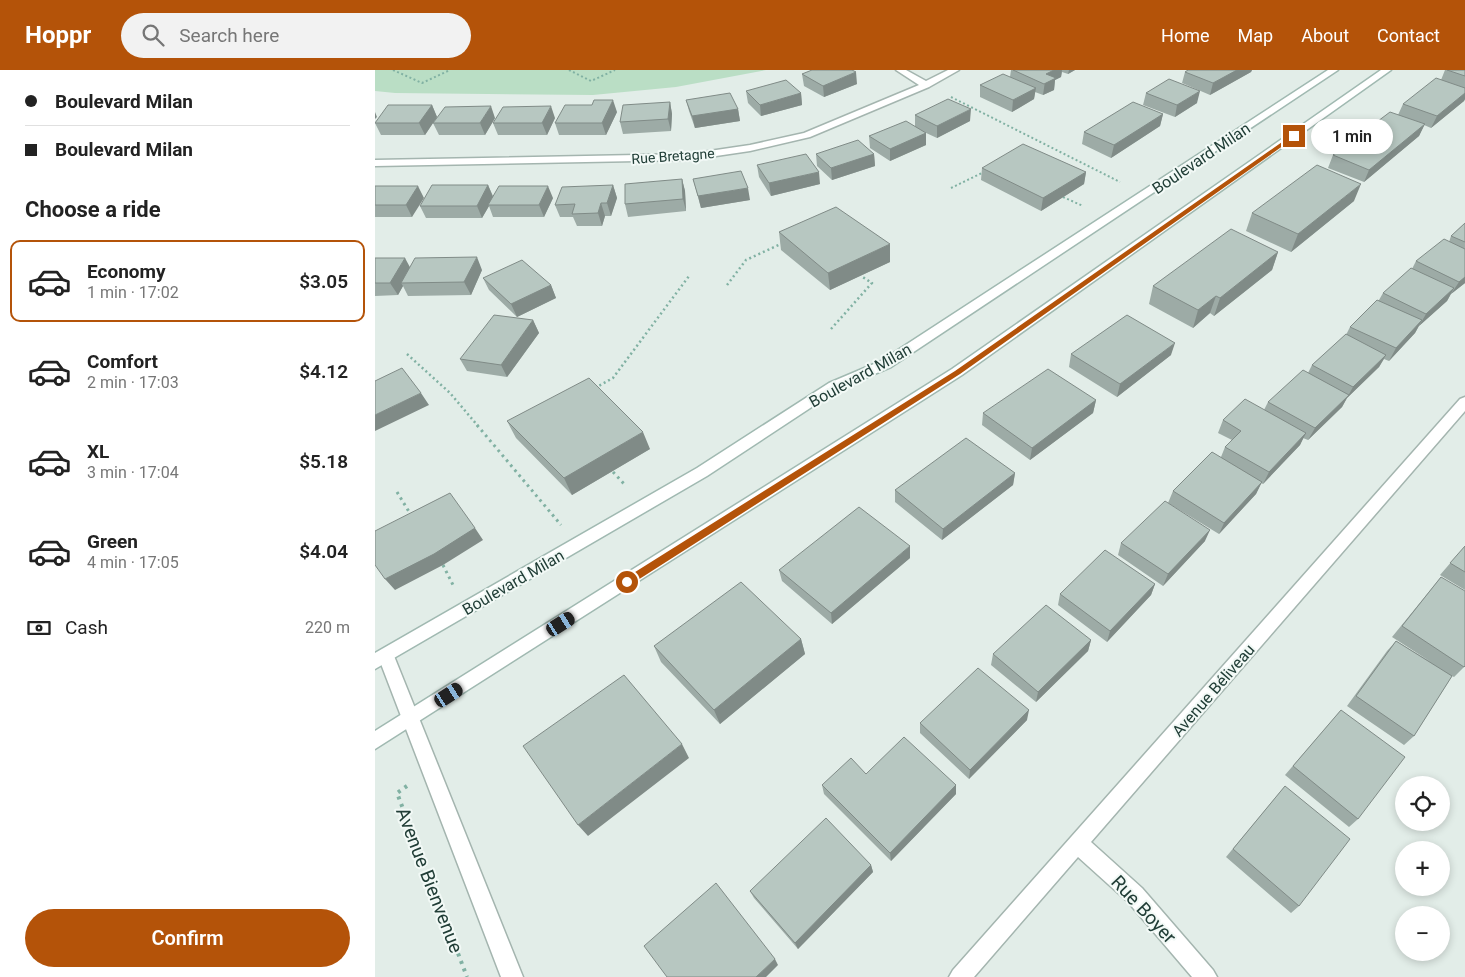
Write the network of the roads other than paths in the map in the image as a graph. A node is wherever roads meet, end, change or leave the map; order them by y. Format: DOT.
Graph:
graph roads {
  1 [pos="901,70"];
  2 [pos="955,70"];
  3 [pos="1334,70"];
  4 [pos="1387,70"];
  5 [pos="926,85"];
  6 [pos="375,163"];
  7 [pos="1465,402"];
  8 [pos="381,658"];
  9 [pos="410,720"];
  10 [pos="375,741"];
  11 [pos="1079,844"];
  12 [pos="512,977"];
  13 [pos="960,977"];
  14 [pos="1206,977"];
  1 -- 5 [label="main road"];
  2 -- 5 [label="main road, Rue Bretagne"];
  3 -- 8 [label="main road, Boulevard Milan"];
  4 -- 9 [label="main road"];
  5 -- 6 [label="main road, Rue Bretagne"];
  7 -- 11 [label="main road, Avenue Béliveau"];
  8 -- 9 [label="main road"];
  9 -- 10 [label="main road"];
  9 -- 12 [label="main road"];
  11 -- 13 [label="main road, Avenue Béliveau"];
  11 -- 14 [label="main road, Rue Boyer"];
}
